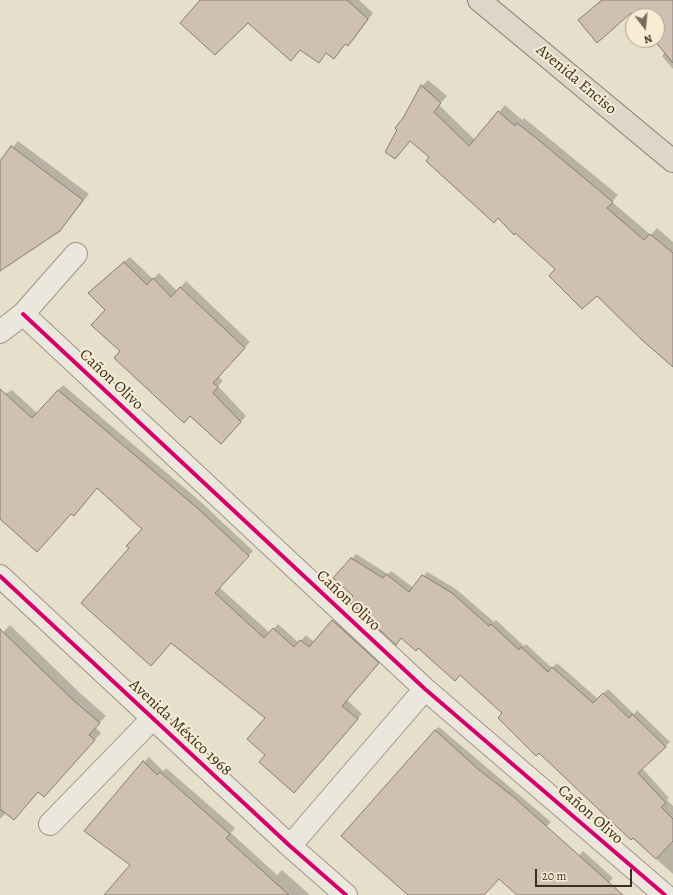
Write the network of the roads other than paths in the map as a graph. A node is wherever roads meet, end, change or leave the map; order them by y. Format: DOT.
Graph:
graph roads {
  1 [pos="479,0"];
  2 [pos="673,161"];
  3 [pos="76,254"];
  4 [pos="23,314"];
  5 [pos="0,332"];
  6 [pos="0,576"];
  7 [pos="425,689"];
  8 [pos="153,718"];
  9 [pos="50,824"];
  10 [pos="290,846"];
  11 [pos="346,895"];
  12 [pos="665,895"];
  1 -- 2 [label="main road, Avenida Enciso"];
  3 -- 4 [label="street"];
  4 -- 5 [label="street"];
  4 -- 7 [label="street, Cañon Olivo"];
  6 -- 8 [label="street, Avenida México 1968"];
  7 -- 10 [label="street"];
  7 -- 12 [label="street, Cañon Olivo"];
  8 -- 9 [label="street"];
  8 -- 10 [label="street, Avenida México 1968"];
  10 -- 11 [label="street, Avenida México 1968"];
}
